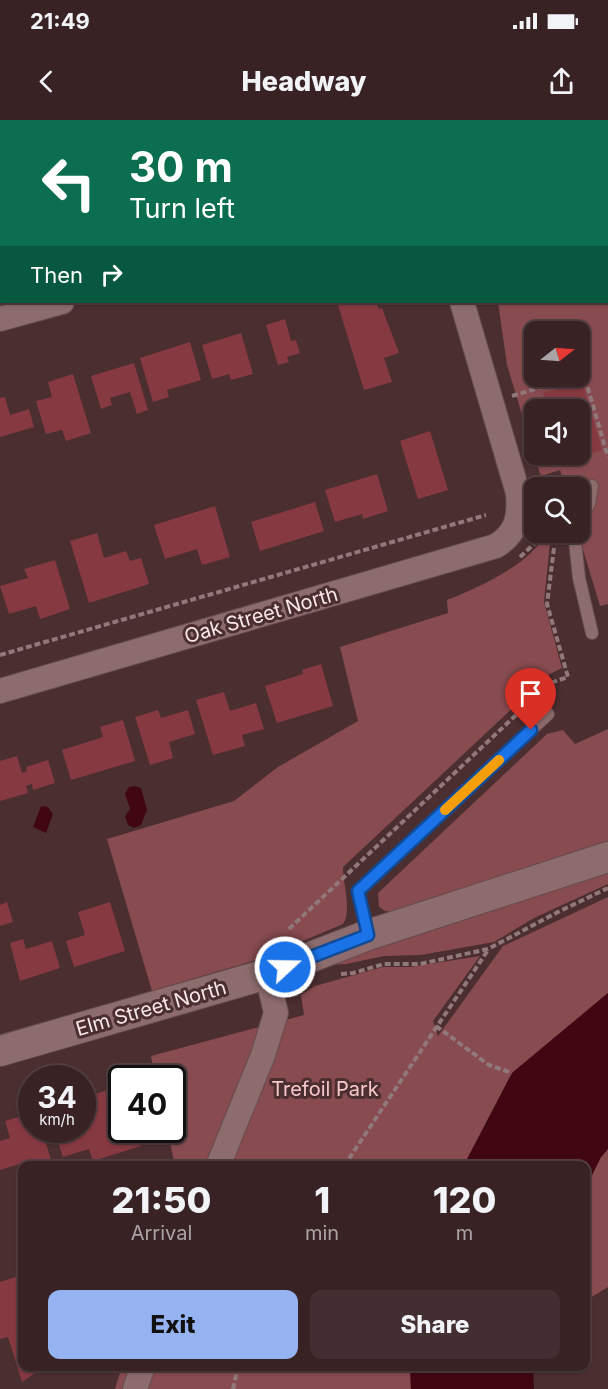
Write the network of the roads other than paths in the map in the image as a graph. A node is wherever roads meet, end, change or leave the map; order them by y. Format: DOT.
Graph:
graph roads {
  1 [pos="58,303"];
  2 [pos="462,303"];
  3 [pos="0,319"];
  4 [pos="592,486"];
  5 [pos="590,498"];
  6 [pos="575,543"];
  7 [pos="592,633"];
  8 [pos="0,691"];
  9 [pos="548,714"];
  10 [pos="608,857"];
  11 [pos="368,935"];
  12 [pos="267,974"];
  13 [pos="0,1051"];
  14 [pos="220,1161"];
  15 [pos="140,1371"];
  16 [pos="135,1389"];
  1 -- 3 [label="street"];
  2 -- 8 [label="street, Oak Street North"];
  4 -- 5 [label="lane"];
  6 -- 7 [label="lane"];
  9 -- 11 [label="lane"];
  10 -- 11 [label="street, Elm Street North"];
  11 -- 12 [label="street, Elm Street North"];
  12 -- 13 [label="street, Elm Street North"];
  12 -- 14 [label="street"];
  15 -- 16 [label="street"];
}
